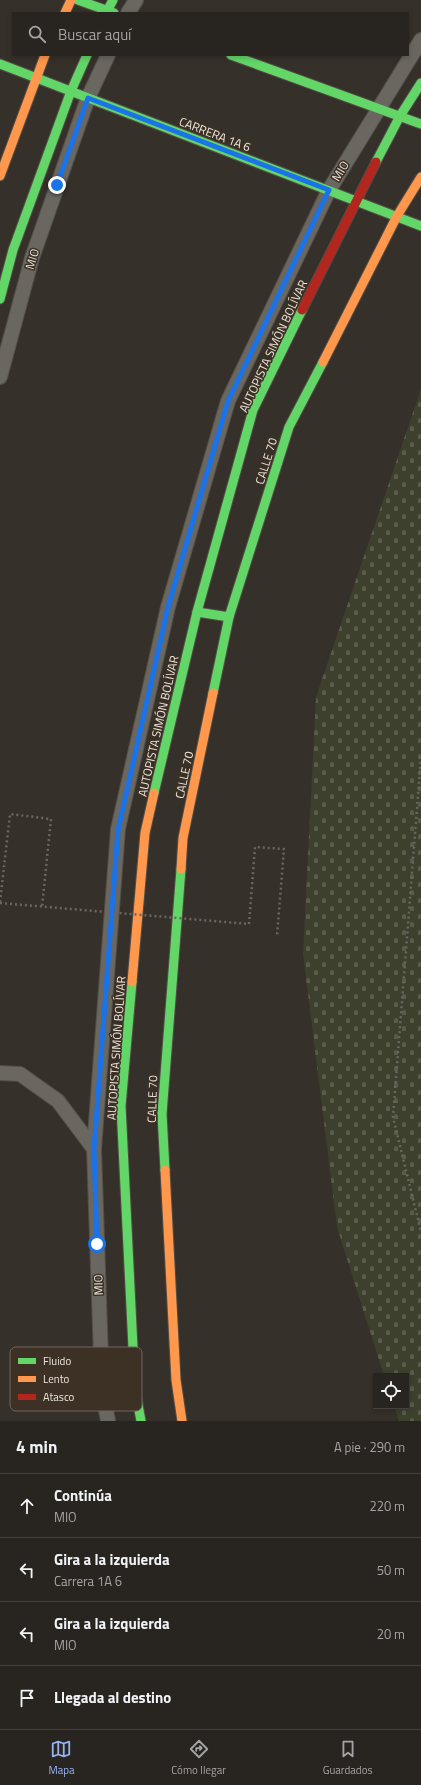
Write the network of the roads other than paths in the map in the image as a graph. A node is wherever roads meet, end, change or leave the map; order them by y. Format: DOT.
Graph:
graph roads {
  1 [pos="71,0"];
  2 [pos="78,0"];
  3 [pos="113,0"];
  4 [pos="136,0"];
  5 [pos="65,12"];
  6 [pos="109,12"];
  7 [pos="129,12"];
  8 [pos="421,40"];
  9 [pos="45,56"];
  10 [pos="87,56"];
  11 [pos="108,56"];
  12 [pos="234,56"];
  13 [pos="0,64"];
  14 [pos="36,78"];
  15 [pos="421,83"];
  16 [pos="71,91"];
  17 [pos="88,98"];
  18 [pos="379,107"];
  19 [pos="400,116"];
  20 [pos="421,124"];
  21 [pos="0,176"];
  22 [pos="421,177"];
  23 [pos="329,190"];
  24 [pos="356,201"];
  25 [pos="397,216"];
  26 [pos="421,226"];
  27 [pos="0,299"];
  28 [pos="0,377"];
  29 [pos="197,612"];
  30 [pos="229,616"];
  31 [pos="0,1073"];
  32 [pos="94,1149"];
  33 [pos="101,1347"];
  34 [pos="133,1347"];
  35 [pos="106,1411"];
  36 [pos="139,1411"];
  37 [pos="108,1421"];
  38 [pos="141,1421"];
  39 [pos="182,1421"];
  1 -- 5 [label="main road"];
  2 -- 6 [label="main road"];
  3 -- 6 [label="main road"];
  4 -- 7 [label="lane"];
  8 -- 18 [label="lane, MIO"];
  9 -- 14 [label="main road"];
  10 -- 16 [label="main road"];
  11 -- 17 [label="lane, MIO"];
  12 -- 18 [label="main road"];
  13 -- 14 [label="main road, CARRERA 1A 6"];
  14 -- 16 [label="main road, CARRERA 1A 6"];
  14 -- 21 [label="main road"];
  15 -- 19 [label="main road, AUTOPISTA SIMÓN BOLÍVAR"];
  16 -- 17 [label="main road, CARRERA 1A 6"];
  16 -- 27 [label="main road"];
  17 -- 23 [label="main road, CARRERA 1A 6"];
  17 -- 28 [label="lane, MIO"];
  18 -- 19 [label="main road"];
  18 -- 23 [label="lane, MIO"];
  19 -- 20 [label="main road"];
  19 -- 24 [label="main road, AUTOPISTA SIMÓN BOLÍVAR"];
  22 -- 25 [label="main road, CALLE 70"];
  23 -- 24 [label="main road, CARRERA 1A 6"];
  23 -- 32 [label="lane, MIO"];
  24 -- 25 [label="main road, CARRERA 1A 6"];
  24 -- 29 [label="main road, AUTOPISTA SIMÓN BOLÍVAR"];
  25 -- 26 [label="main road, CARRERA 1A 6"];
  25 -- 30 [label="main road, CALLE 70"];
  29 -- 30 [label="main road"];
  29 -- 34 [label="main road, AUTOPISTA SIMÓN BOLÍVAR"];
  30 -- 39 [label="main road, CALLE 70"];
  31 -- 32 [label="lane"];
  32 -- 33 [label="lane, MIO"];
  35 -- 37 [label="lane, MIO"];
  36 -- 38 [label="main road, AUTOPISTA SIMÓN BOLÍVAR"];
}
